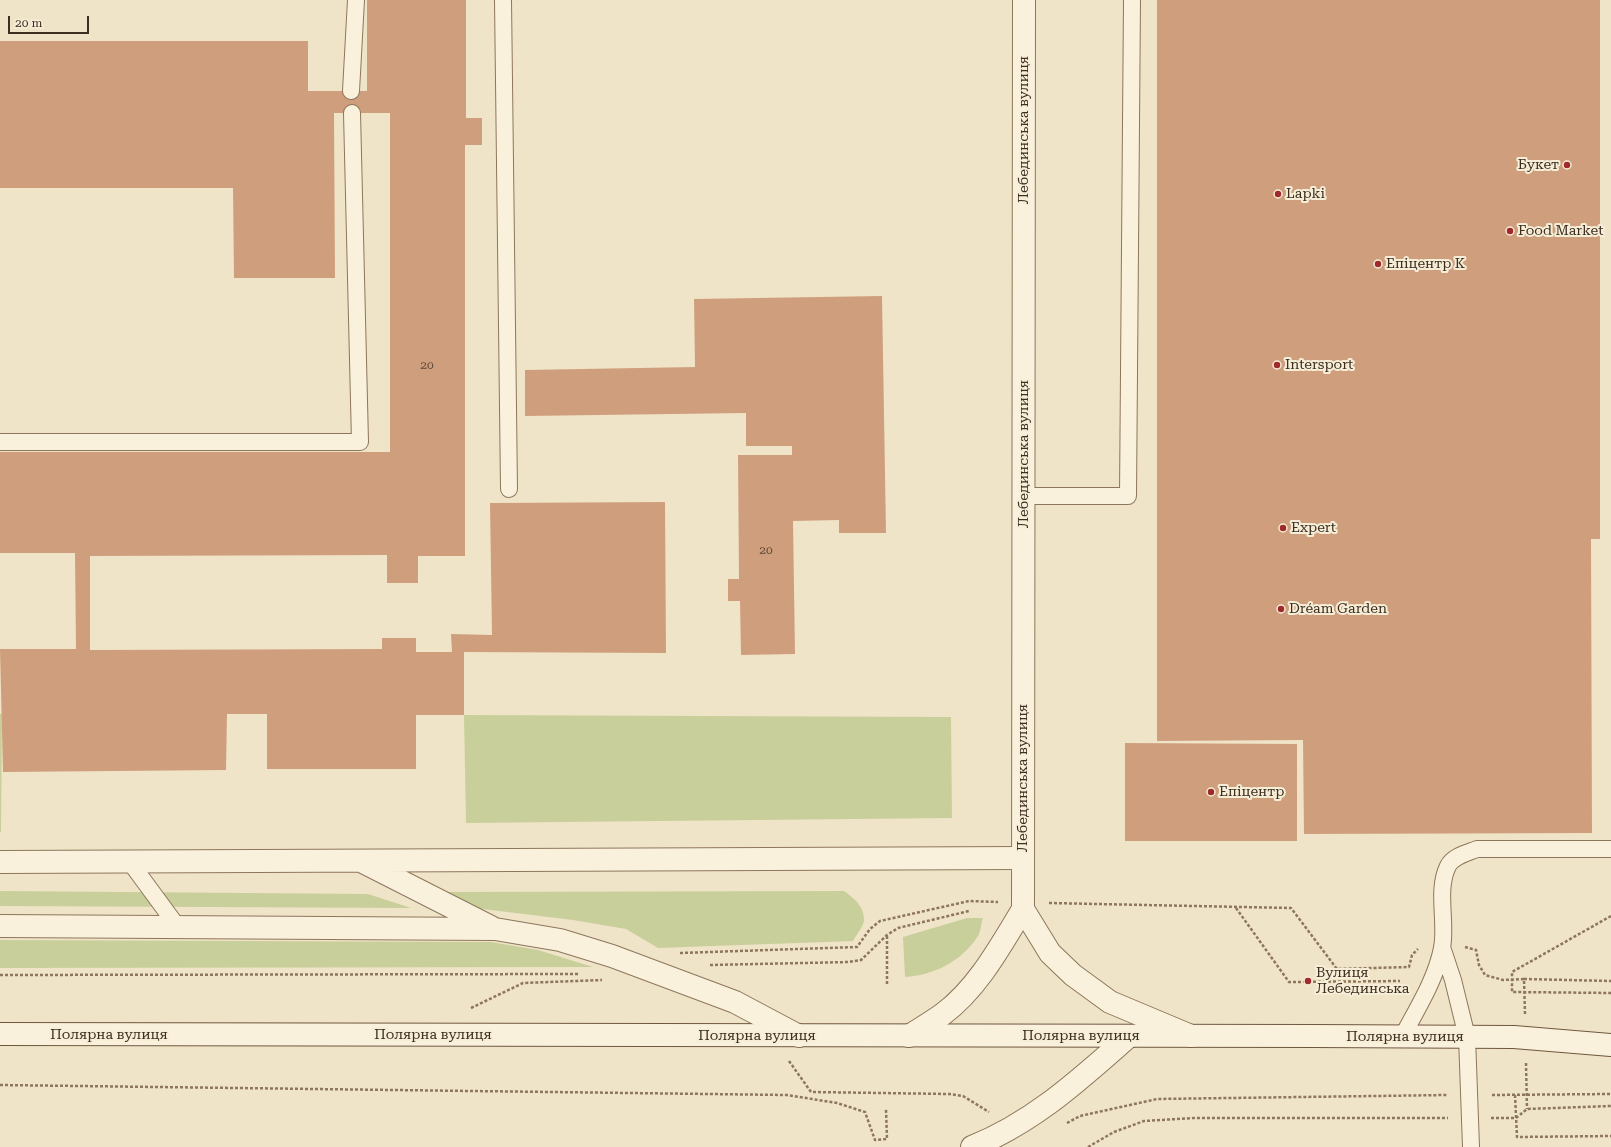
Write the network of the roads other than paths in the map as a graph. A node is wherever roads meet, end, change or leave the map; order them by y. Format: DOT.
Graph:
graph roads {
  1 [pos="356,0"];
  2 [pos="503,0"];
  3 [pos="1024,0"];
  4 [pos="1132,0"];
  5 [pos="351,90"];
  6 [pos="352,113"];
  7 [pos="0,442"];
  8 [pos="510,489"];
  9 [pos="1024,496"];
  10 [pos="1611,849"];
  11 [pos="1023,858"];
  12 [pos="359,860"];
  13 [pos="0,862"];
  14 [pos="130,862"];
  15 [pos="1023,906"];
  16 [pos="0,926"];
  17 [pos="177,926"];
  18 [pos="495,929"];
  19 [pos="1442,947"];
  20 [pos="1611,1033"];
  21 [pos="0,1034"];
  22 [pos="799,1036"];
  23 [pos="909,1036"];
  24 [pos="1128,1036"];
  25 [pos="1191,1036"];
  26 [pos="1402,1037"];
  27 [pos="1467,1037"];
  28 [pos="1514,1037"];
  29 [pos="1611,1045"];
  30 [pos="972,1147"];
  31 [pos="1471,1147"];
  1 -- 5 [label="lane"];
  2 -- 8 [label="lane"];
  3 -- 9 [label="street, Лебединська вулиця"];
  4 -- 9 [label="lane"];
  6 -- 7 [label="lane"];
  9 -- 11 [label="street, Лебединська вулиця"];
  10 -- 19 [label="lane"];
  11 -- 12 [label="street"];
  11 -- 15 [label="street, Лебединська вулиця"];
  12 -- 14 [label="street"];
  12 -- 18 [label="street"];
  13 -- 14 [label="street"];
  14 -- 17 [label="lane"];
  15 -- 23 [label="street"];
  15 -- 25 [label="street"];
  16 -- 17 [label="street"];
  17 -- 18 [label="street"];
  18 -- 22 [label="street"];
  19 -- 26 [label="lane"];
  19 -- 27 [label="lane"];
  20 -- 28 [label="street, Полярна вулиця"];
  21 -- 22 [label="street, Полярна вулиця"];
  22 -- 23 [label="street, Полярна вулиця"];
  23 -- 24 [label="street, Полярна вулиця"];
  24 -- 25 [label="street, Полярна вулиця"];
  24 -- 30 [label="street"];
  25 -- 26 [label="street, Полярна вулиця"];
  26 -- 27 [label="street, Полярна вулиця"];
  27 -- 28 [label="street, Полярна вулиця"];
  27 -- 31 [label="lane"];
  28 -- 29 [label="street, Полярна вулиця"];
}
